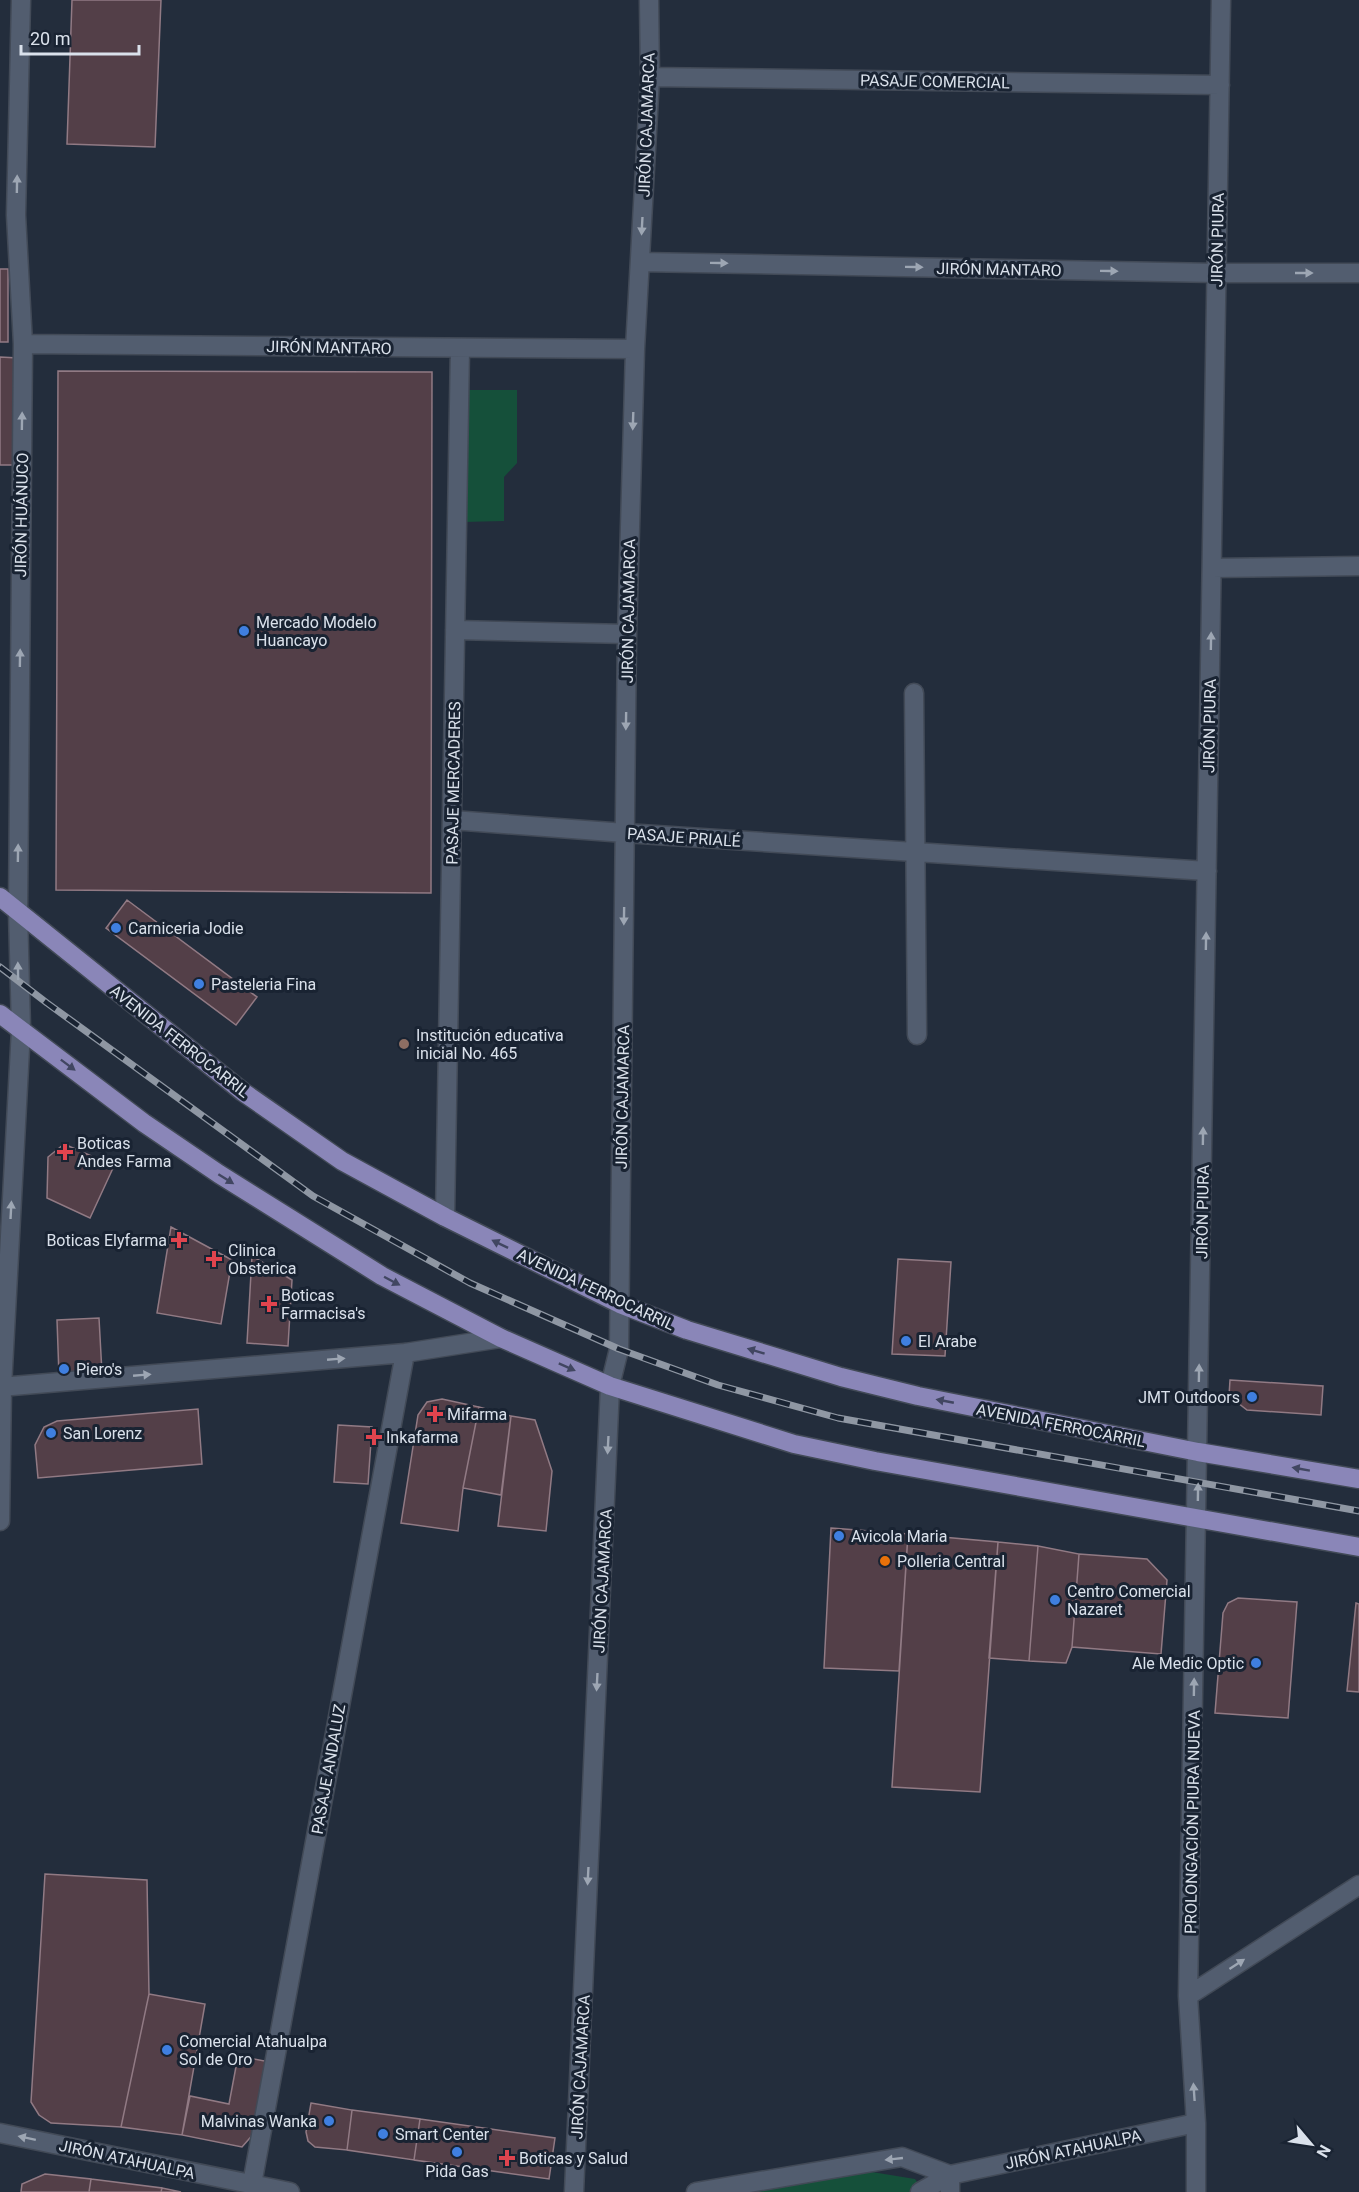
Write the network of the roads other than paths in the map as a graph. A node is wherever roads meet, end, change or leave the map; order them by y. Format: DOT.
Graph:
graph roads {
  1 [pos="21,0"];
  2 [pos="649,0"];
  3 [pos="1221,0"];
  4 [pos="650,77"];
  5 [pos="1220,85"];
  6 [pos="8,215"];
  7 [pos="640,262"];
  8 [pos="1217,273"];
  9 [pos="1359,273"];
  10 [pos="23,344"];
  11 [pos="460,348"];
  12 [pos="635,349"];
  13 [pos="1359,566"];
  14 [pos="1212,568"];
  15 [pos="455,630"];
  16 [pos="627,634"];
  17 [pos="914,693"];
  18 [pos="452,820"];
  19 [pos="625,833"];
  20 [pos="915,852"];
  21 [pos="1207,871"];
  22 [pos="0,897"];
  23 [pos="18,911"];
  24 [pos="0,1014"];
  25 [pos="21,1029"];
  26 [pos="917,1035"];
  27 [pos="445,1217"];
  28 [pos="620,1304"];
  29 [pos="501,1338"];
  30 [pos="405,1353"];
  31 [pos="610,1386"];
  32 [pos="1,1387"];
  33 [pos="1198,1452"];
  34 [pos="1359,1479"];
  35 [pos="1197,1518"];
  36 [pos="0,1521"];
  37 [pos="1359,1547"];
  38 [pos="1359,1885"];
  39 [pos="1188,1995"];
  40 [pos="1196,2123"];
  41 [pos="0,2133"];
  42 [pos="950,2183"];
  43 [pos="252,2184"];
  44 [pos="290,2192"];
  45 [pos="574,2192"];
  46 [pos="696,2192"];
  47 [pos="920,2192"];
  48 [pos="1196,2192"];
  6 -- 1 [label="street, JIRÓN HUÁNUCO, one-way"];
  2 -- 4 [label="street, JIRÓN CAJAMARCA"];
  3 -- 5 [label="street, JIRÓN PIURA"];
  4 -- 5 [label="street, PASAJE COMERCIAL"];
  4 -- 7 [label="street, JIRÓN CAJAMARCA, one-way"];
  5 -- 8 [label="street, JIRÓN PIURA"];
  6 -- 10 [label="street, JIRÓN HUÁNUCO"];
  7 -- 8 [label="street, JIRÓN MANTARO, one-way"];
  7 -- 12 [label="street, JIRÓN CAJAMARCA"];
  8 -- 9 [label="street, JIRÓN MANTARO, one-way"];
  8 -- 14 [label="street, JIRÓN PIURA"];
  10 -- 11 [label="street, JIRÓN MANTARO"];
  23 -- 10 [label="street, JIRÓN HUÁNUCO, one-way"];
  11 -- 12 [label="street, JIRÓN MANTARO"];
  11 -- 15 [label="street, PASAJE MERCADERES"];
  12 -- 16 [label="street, JIRÓN CAJAMARCA, one-way"];
  13 -- 14 [label="street"];
  21 -- 14 [label="street, JIRÓN PIURA, one-way"];
  15 -- 16 [label="street"];
  15 -- 18 [label="street, PASAJE MERCADERES"];
  16 -- 19 [label="street, JIRÓN CAJAMARCA, one-way"];
  17 -- 20 [label="street"];
  18 -- 19 [label="street, PASAJE PRIALÉ"];
  18 -- 27 [label="street, PASAJE MERCADERES"];
  19 -- 20 [label="street, PASAJE PRIALÉ"];
  19 -- 28 [label="street, JIRÓN CAJAMARCA, one-way"];
  20 -- 21 [label="street, PASAJE PRIALÉ"];
  20 -- 26 [label="street"];
  33 -- 21 [label="street, JIRÓN PIURA, one-way"];
  22 -- 23 [label="main road, AVENIDA FERROCARRIL"];
  25 -- 23 [label="street, JIRÓN HUÁNUCO, one-way"];
  23 -- 27 [label="main road, AVENIDA FERROCARRIL"];
  24 -- 25 [label="main road"];
  25 -- 29 [label="main road, one-way"];
  32 -- 25 [label="street, JIRÓN HUÁNUCO, one-way"];
  28 -- 27 [label="main road, AVENIDA FERROCARRIL, one-way"];
  28 -- 31 [label="street, JIRÓN CAJAMARCA"];
  33 -- 28 [label="main road, AVENIDA FERROCARRIL, one-way"];
  29 -- 30 [label="street"];
  29 -- 31 [label="main road, one-way"];
  32 -- 30 [label="street, one-way"];
  30 -- 43 [label="street, PASAJE ANDALUZ"];
  31 -- 35 [label="main road"];
  31 -- 45 [label="street, JIRÓN CAJAMARCA, one-way"];
  32 -- 36 [label="street, JIRÓN HUÁNUCO"];
  34 -- 33 [label="main road, AVENIDA FERROCARRIL, one-way"];
  35 -- 33 [label="street, PROLONGACIÓN PIURA NUEVA, one-way"];
  35 -- 37 [label="main road"];
  39 -- 35 [label="street, PROLONGACIÓN PIURA NUEVA, one-way"];
  39 -- 38 [label="street, one-way"];
  40 -- 39 [label="street, PROLONGACIÓN PIURA NUEVA, one-way"];
  40 -- 42 [label="street, JIRÓN ATAHUALPA"];
  40 -- 48 [label="street, PROLONGACIÓN PIURA NUEVA"];
  43 -- 41 [label="street, JIRÓN ATAHUALPA, one-way"];
  42 -- 46 [label="street, one-way"];
  42 -- 47 [label="street, JIRÓN ATAHUALPA"];
  43 -- 44 [label="street, JIRÓN ATAHUALPA"];
}
